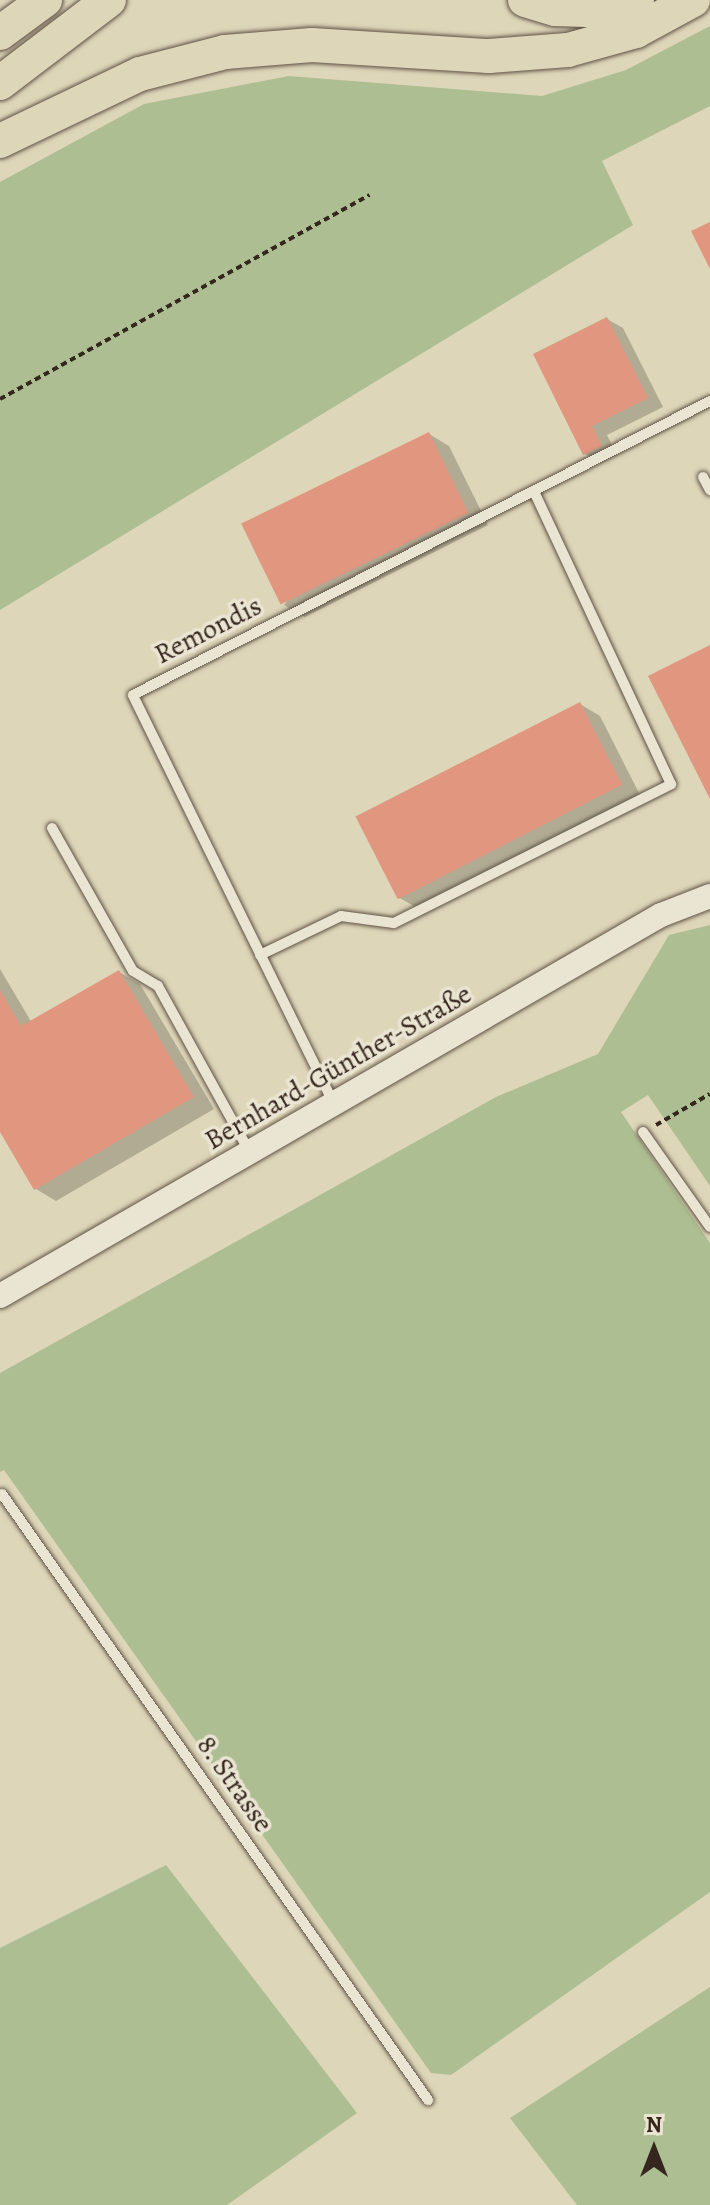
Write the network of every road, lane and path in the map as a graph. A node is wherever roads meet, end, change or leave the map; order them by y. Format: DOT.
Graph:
graph roads {
  1 [pos="45,0"];
  2 [pos="109,0"];
  3 [pos="525,0"];
  4 [pos="637,0"];
  5 [pos="693,0"];
  6 [pos="0,33"];
  7 [pos="0,83"];
  8 [pos="0,141"];
  9 [pos="369,195"];
  10 [pos="0,399"];
  11 [pos="710,401"];
  12 [pos="703,477"];
  13 [pos="710,490"];
  14 [pos="534,491"];
  15 [pos="52,828"];
  16 [pos="710,896"];
  17 [pos="260,955"];
  18 [pos="710,1094"];
  19 [pos="334,1104"];
  20 [pos="643,1132"];
  21 [pos="250,1152"];
  22 [pos="710,1227"];
  23 [pos="0,1296"];
  24 [pos="2,1494"];
  25 [pos="428,2100"];
  1 -- 6 [label="highway"];
  2 -- 7 [label="highway"];
  3 -- 4 [label="highway"];
  5 -- 8 [label="highway"];
  9 -- 10 [label="path"];
  11 -- 14 [label="lane, Remondis"];
  12 -- 13 [label="lane"];
  14 -- 17 [label="lane, Remondis"];
  14 -- 17 [label="lane"];
  15 -- 21 [label="lane"];
  16 -- 19 [label="street, Bernhard-Günther-Straße"];
  17 -- 19 [label="lane, Remondis"];
  18 -- 20 [label="path"];
  19 -- 21 [label="street, Bernhard-Günther-Straße"];
  20 -- 22 [label="lane"];
  21 -- 23 [label="street, Bernhard-Günther-Straße"];
  24 -- 25 [label="lane, 8. Strasse"];
}
